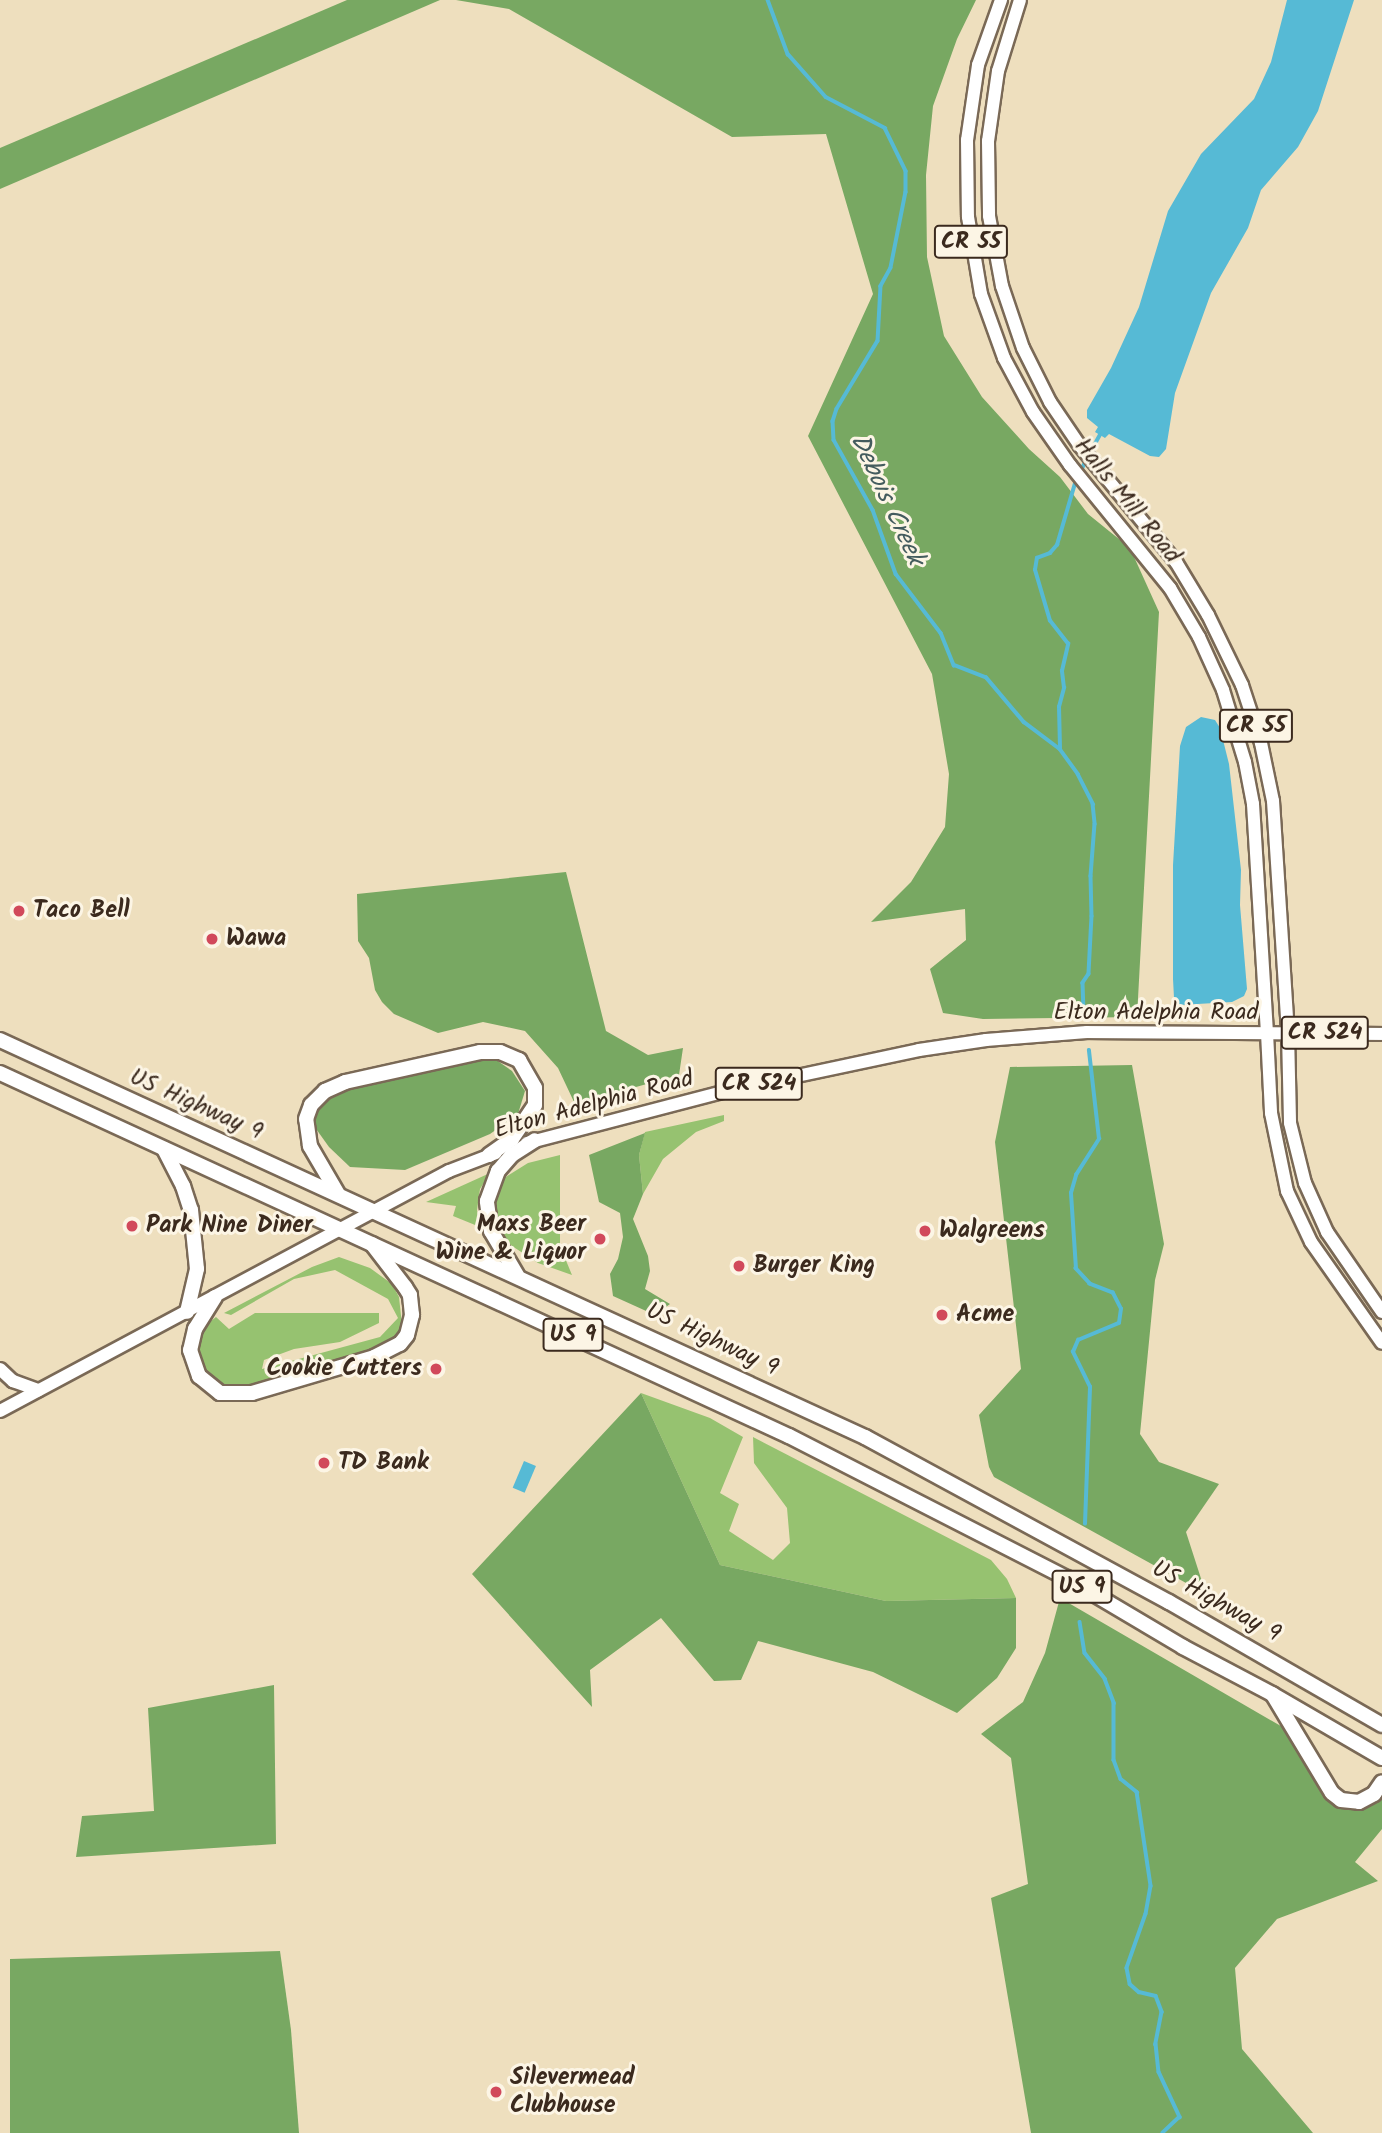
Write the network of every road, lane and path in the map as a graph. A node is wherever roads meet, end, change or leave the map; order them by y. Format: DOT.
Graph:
graph roads {
  1 [pos="1001,0"];
  2 [pos="1020,0"];
  3 [pos="1267,1033"];
  4 [pos="1288,1033"];
  5 [pos="1382,1034"];
  6 [pos="0,1040"];
  7 [pos="0,1073"];
  8 [pos="535,1140"];
  9 [pos="164,1149"];
  10 [pos="489,1156"];
  11 [pos="338,1195"];
  12 [pos="376,1210"];
  13 [pos="339,1230"];
  14 [pos="372,1243"];
  15 [pos="518,1276"];
  16 [pos="215,1297"];
  17 [pos="187,1312"];
  18 [pos="1382,1312"];
  19 [pos="1382,1343"];
  20 [pos="0,1369"];
  21 [pos="38,1390"];
  22 [pos="0,1411"];
  23 [pos="1272,1694"];
  24 [pos="1382,1725"];
  25 [pos="1382,1758"];
  26 [pos="1382,1782"];
  1 -- 3 [label="main road, Halls Mill Road / CR 55"];
  2 -- 4 [label="main road, Halls Mill Road / CR 55"];
  3 -- 4 [label="main road, Elton Adelphia Road / CR 524"];
  3 -- 8 [label="main road, Elton Adelphia Road / CR 524"];
  3 -- 19 [label="main road, Halls Mill Road"];
  4 -- 5 [label="main road, Elton Adelphia Road / CR 524"];
  4 -- 18 [label="main road, Halls Mill Road"];
  6 -- 11 [label="highway, US Highway 9 / US 9"];
  7 -- 9 [label="highway, US 9"];
  8 -- 10 [label="main road, Elton Adelphia Road / CR 524"];
  8 -- 15 [label="highway"];
  9 -- 13 [label="highway, US 9"];
  9 -- 17 [label="highway"];
  10 -- 11 [label="highway"];
  10 -- 12 [label="main road, Elton Adelphia Road / CR 524"];
  11 -- 12 [label="highway, US Highway 9 / US 9"];
  12 -- 13 [label="main road, Elton Adelphia Road / CR 524"];
  12 -- 15 [label="highway, US Highway 9 / US 9"];
  13 -- 14 [label="highway, US 9"];
  13 -- 16 [label="main road, Elton Adelphia Road / CR 524"];
  14 -- 16 [label="highway"];
  14 -- 23 [label="highway, US 9"];
  15 -- 24 [label="highway, US Highway 9 / US 9"];
  16 -- 17 [label="main road, Elton Adelphia Road / CR 524"];
  17 -- 21 [label="main road, Elton Adelphia Road / CR 524"];
  20 -- 21 [label="main road"];
  21 -- 22 [label="main road, Elton Adelphia Road / CR 524"];
  23 -- 25 [label="highway, US 9"];
  23 -- 26 [label="highway"];
}
